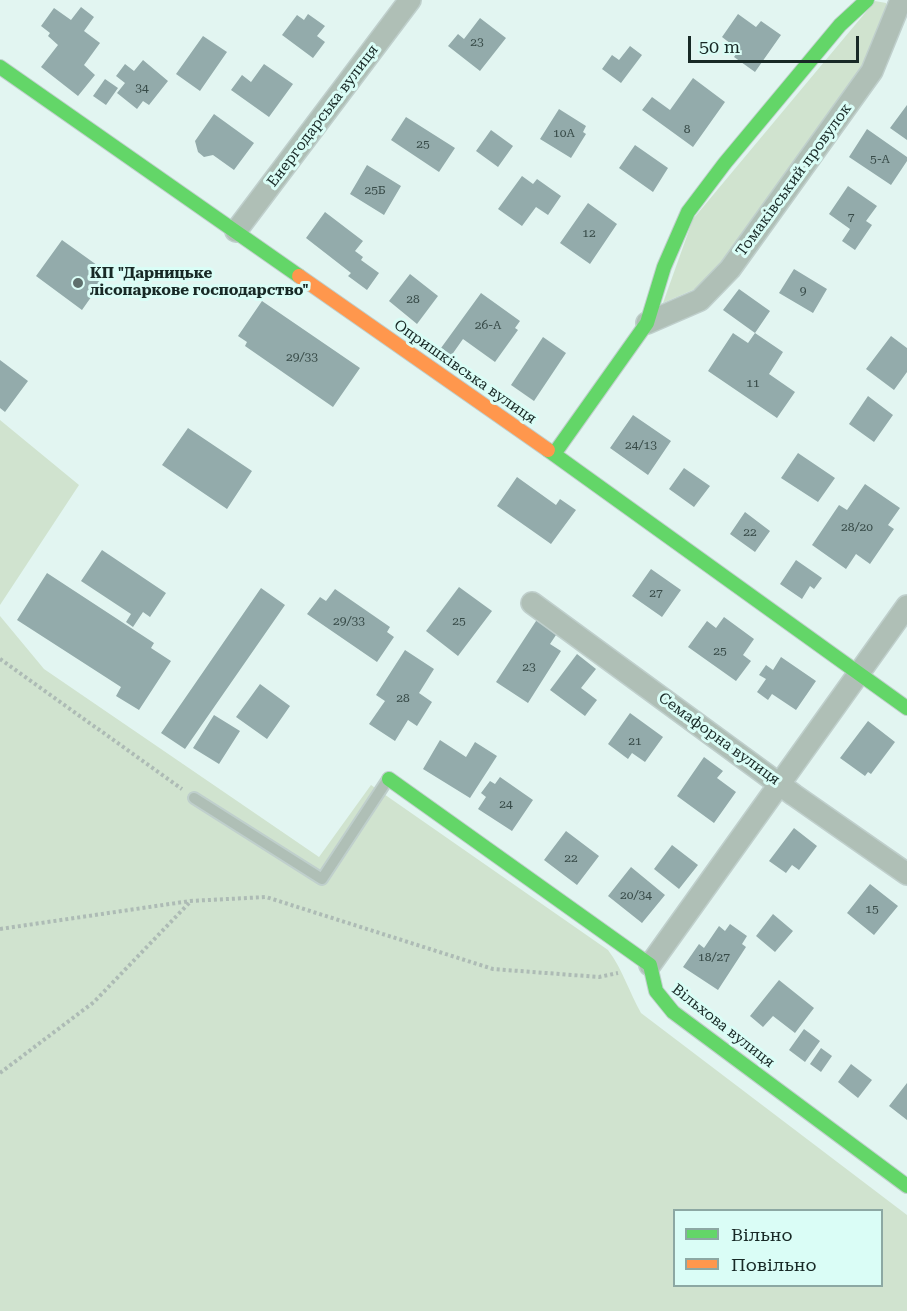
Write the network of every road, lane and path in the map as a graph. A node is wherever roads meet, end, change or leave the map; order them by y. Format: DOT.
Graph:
graph roads {
  1 [pos="410,0"];
  2 [pos="867,0"];
  3 [pos="901,0"];
  4 [pos="0,67"];
  5 [pos="236,231"];
  6 [pos="647,323"];
  7 [pos="554,454"];
  8 [pos="532,603"];
  9 [pos="907,606"];
  10 [pos="0,659"];
  11 [pos="859,674"];
  12 [pos="907,708"];
  13 [pos="388,779"];
  14 [pos="779,783"];
  15 [pos="194,798"];
  16 [pos="907,874"];
  17 [pos="190,901"];
  18 [pos="0,929"];
  19 [pos="650,965"];
  20 [pos="0,1073"];
  21 [pos="907,1186"];
  1 -- 5 [label="street, Енергодарська вулиця"];
  2 -- 6 [label="street"];
  3 -- 6 [label="street, Томаківський провулок"];
  4 -- 5 [label="street, Опришківська вулиця"];
  5 -- 7 [label="street, Опришківська вулиця"];
  6 -- 7 [label="street"];
  7 -- 11 [label="street, Опришківська вулиця"];
  8 -- 14 [label="street, Семафорна вулиця"];
  9 -- 11 [label="street"];
  10 -- 15 [label="path"];
  11 -- 12 [label="street, Опришківська вулиця"];
  11 -- 14 [label="street"];
  13 -- 15 [label="lane"];
  13 -- 19 [label="street"];
  14 -- 16 [label="street, Семафорна вулиця"];
  14 -- 19 [label="street"];
  17 -- 18 [label="path"];
  17 -- 19 [label="path"];
  17 -- 20 [label="path"];
  19 -- 21 [label="street, Вільхова вулиця"];
}
